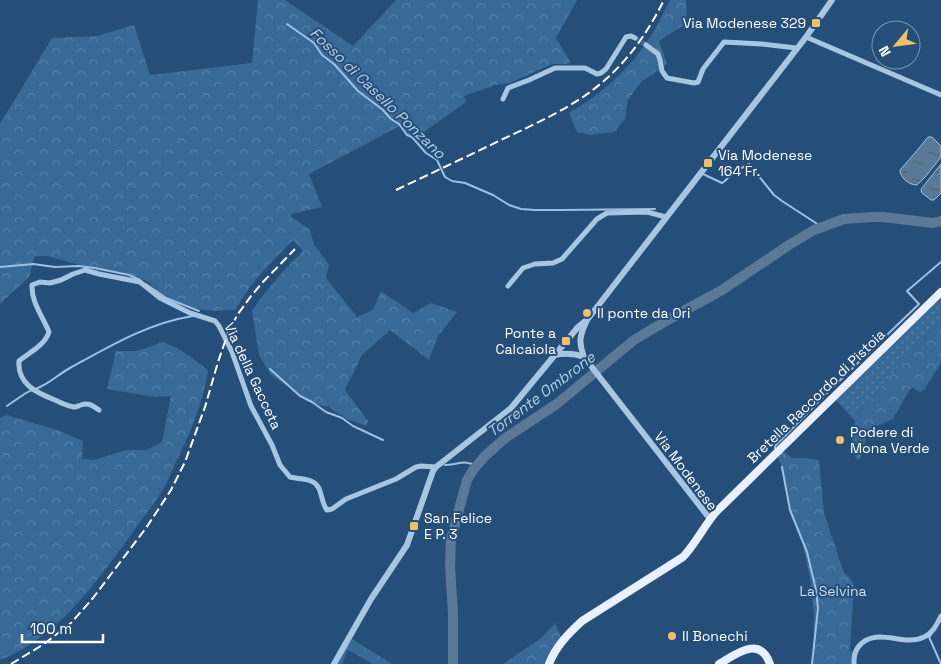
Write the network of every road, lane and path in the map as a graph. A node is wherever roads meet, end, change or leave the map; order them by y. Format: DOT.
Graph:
graph roads {
  1 [pos="832,0"];
  2 [pos="806,37"];
  3 [pos="635,38"];
  4 [pos="646,45"];
  5 [pos="796,48"];
  6 [pos="941,95"];
  7 [pos="503,99"];
  8 [pos="666,217"];
  9 [pos="508,286"];
  10 [pos="941,292"];
  11 [pos="587,320"];
  12 [pos="554,355"];
  13 [pos="586,360"];
  14 [pos="99,410"];
  15 [pos="436,467"];
  16 [pos="710,519"];
  17 [pos="941,616"];
  18 [pos="334,664"];
  19 [pos="549,664"];
  20 [pos="719,664"];
  21 [pos="770,664"];
  22 [pos="854,664"];
  1 -- 2 [label="street"];
  2 -- 5 [label="street"];
  2 -- 6 [label="street"];
  3 -- 7 [label="street"];
  4 -- 5 [label="street"];
  5 -- 8 [label="street"];
  8 -- 9 [label="street"];
  8 -- 11 [label="street"];
  10 -- 16 [label="main road, Bretella Raccordo di Pistoia"];
  11 -- 12 [label="street"];
  11 -- 13 [label="street"];
  12 -- 13 [label="street"];
  12 -- 15 [label="street"];
  13 -- 16 [label="street, Via Modenese"];
  14 -- 15 [label="street, Via della Gacceta"];
  15 -- 18 [label="street"];
  16 -- 19 [label="main road, Via Modenese"];
  17 -- 22 [label="street"];
  20 -- 21 [label="main road"];
}
